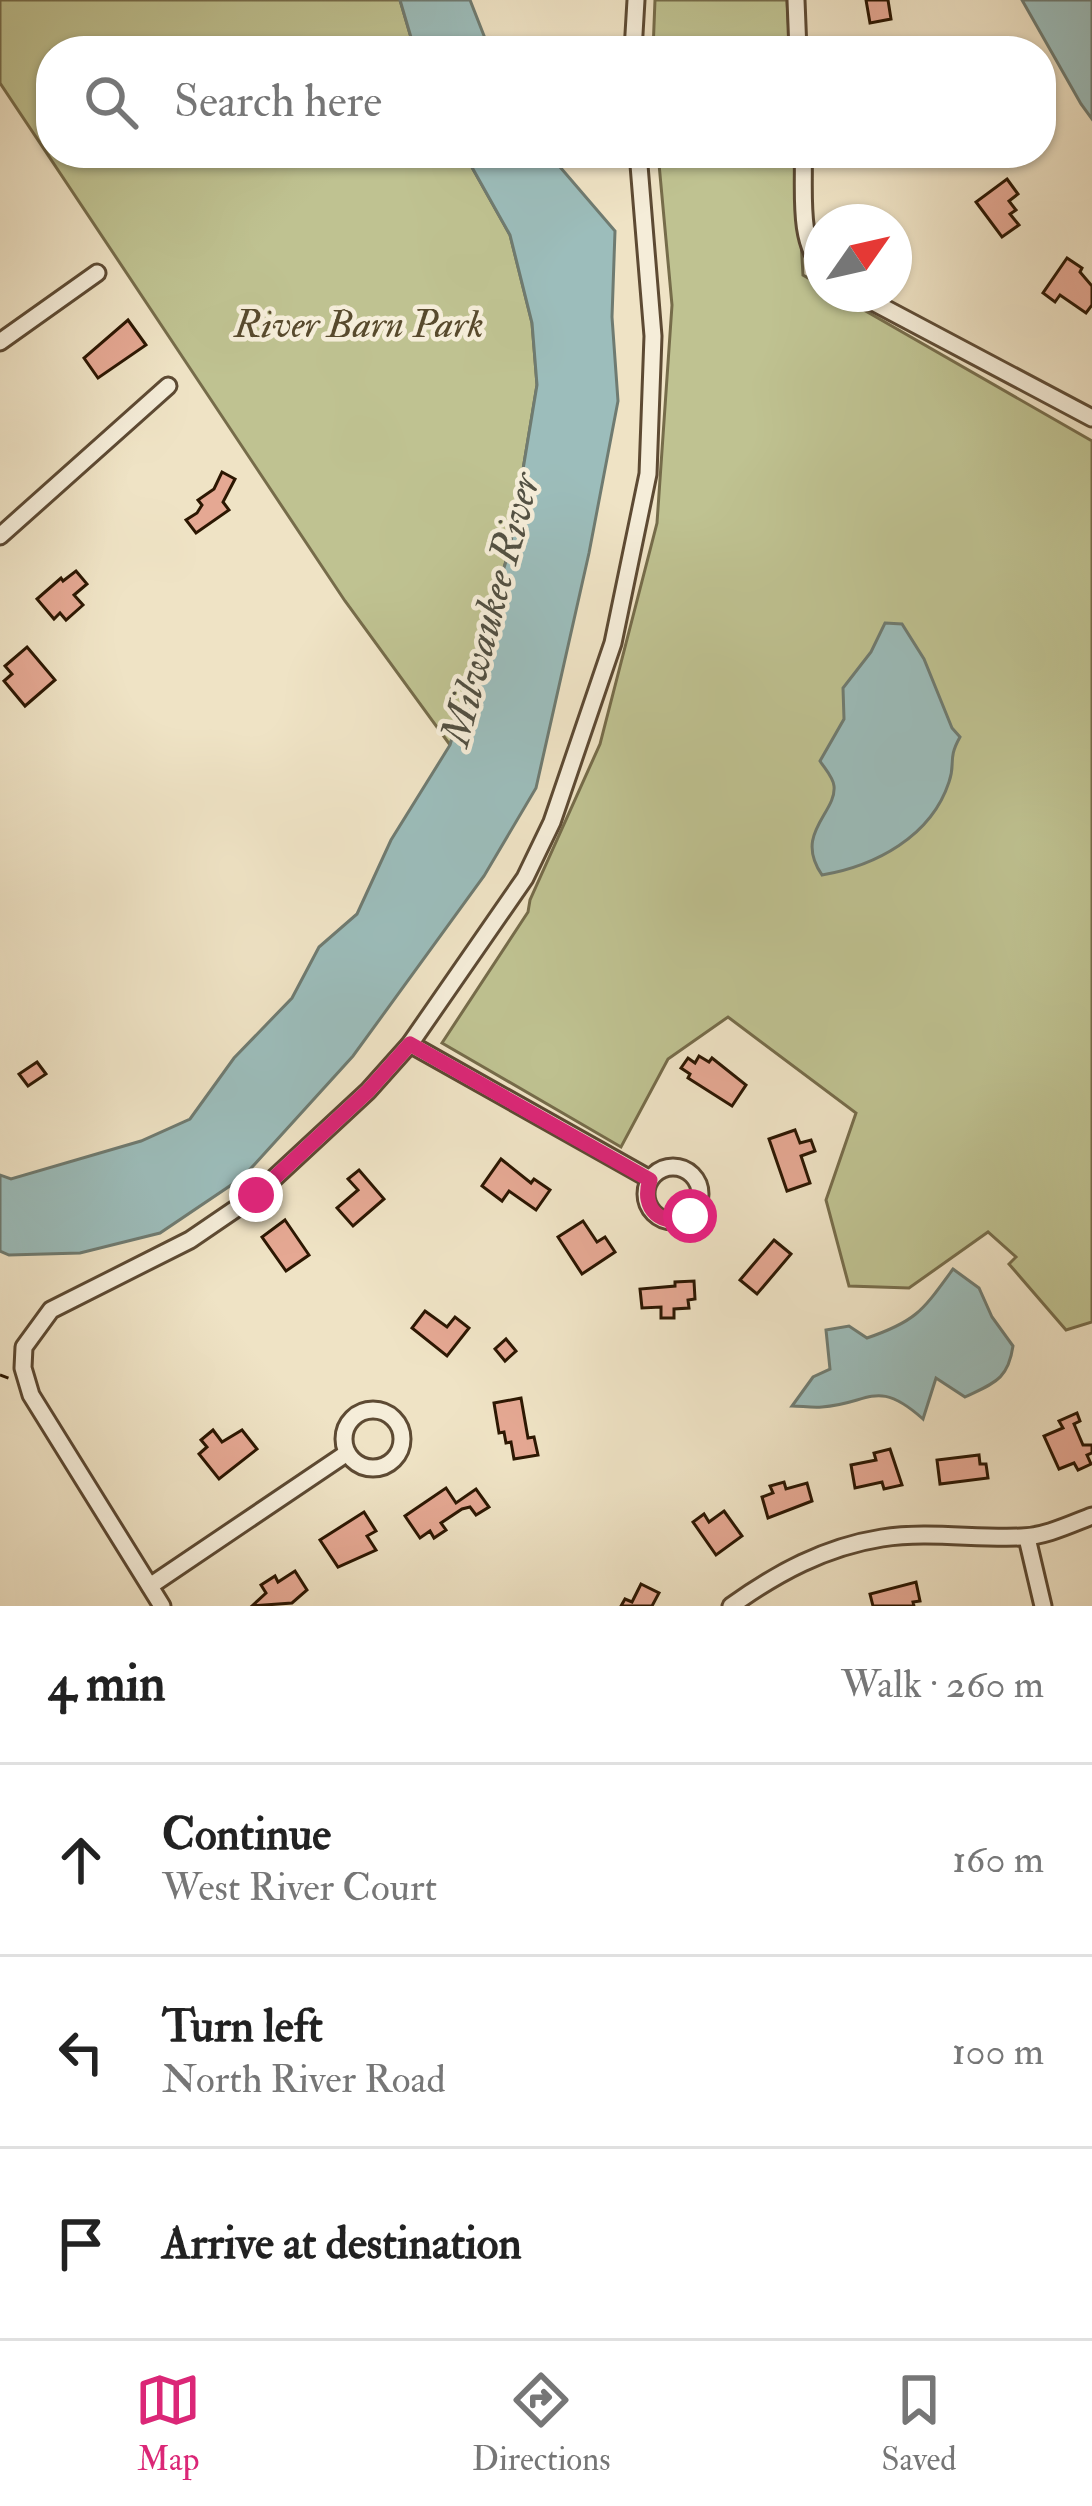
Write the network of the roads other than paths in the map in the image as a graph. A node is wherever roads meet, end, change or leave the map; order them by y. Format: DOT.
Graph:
graph roads {
  1 [pos="636,0"];
  2 [pos="796,0"];
  3 [pos="634,36"];
  4 [pos="797,36"];
  5 [pos="639,168"];
  6 [pos="804,168"];
  7 [pos="806,204"];
  8 [pos="97,274"];
  9 [pos="892,312"];
  10 [pos="0,342"];
  11 [pos="168,386"];
  12 [pos="1092,418"];
  13 [pos="0,536"];
  14 [pos="410,1044"];
  15 [pos="650,1180"];
  16 [pos="347,1454"];
  17 [pos="1092,1516"];
  18 [pos="1027,1538"];
  19 [pos="150,1586"];
  20 [pos="163,1606"];
  21 [pos="731,1606"];
  22 [pos="1043,1606"];
  1 -- 3 [label="street"];
  2 -- 4 [label="street"];
  5 -- 14 [label="street"];
  6 -- 7 [label="street"];
  8 -- 10 [label="street"];
  9 -- 12 [label="street"];
  11 -- 13 [label="street"];
  14 -- 15 [label="street"];
  14 -- 19 [label="street"];
  16 -- 19 [label="street"];
  17 -- 18 [label="street"];
  18 -- 21 [label="street"];
  18 -- 22 [label="street"];
  19 -- 20 [label="street"];
}
